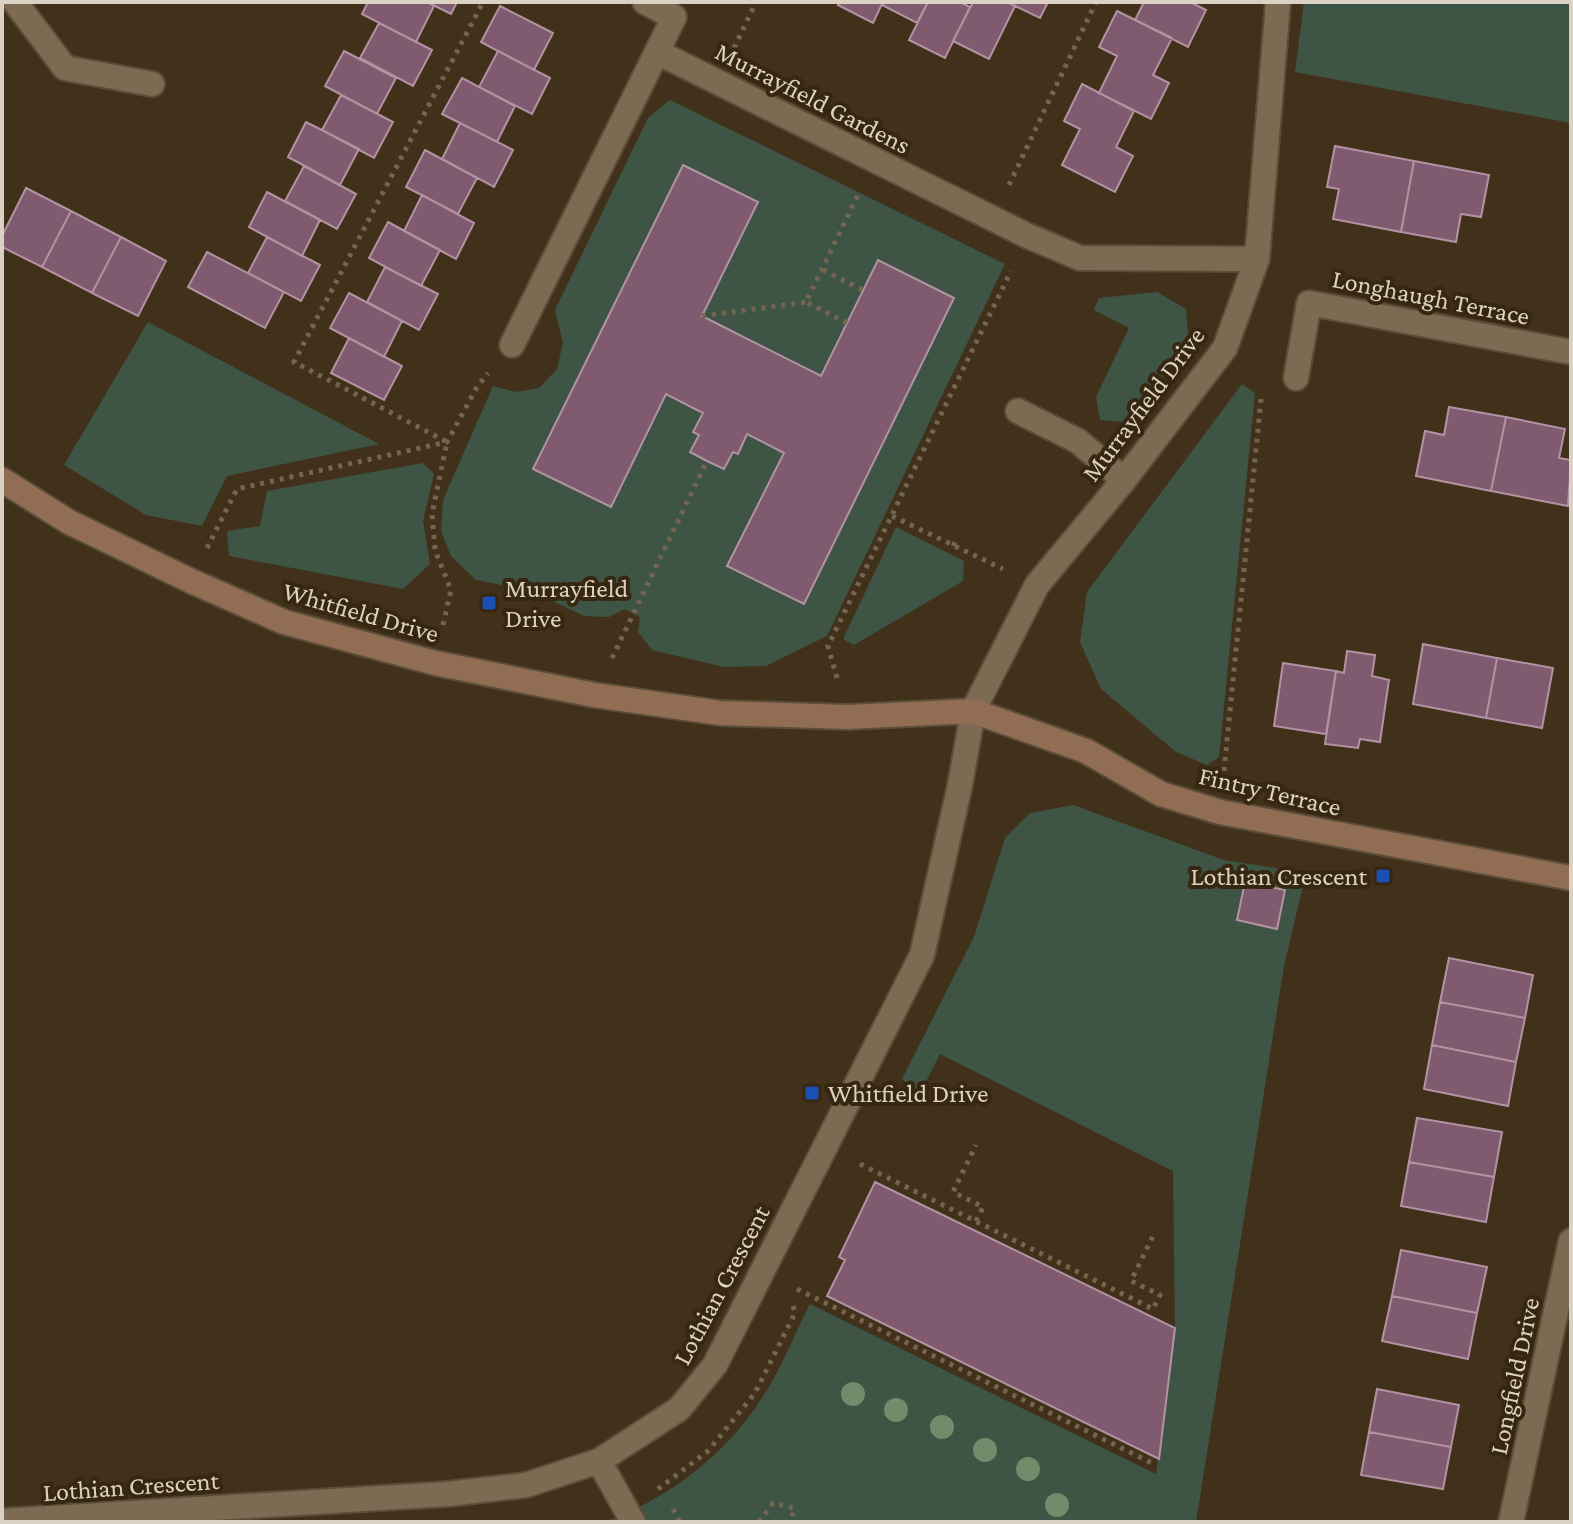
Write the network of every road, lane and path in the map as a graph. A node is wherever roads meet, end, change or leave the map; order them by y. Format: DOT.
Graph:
graph roads {
  1 [pos="15,2"];
  2 [pos="483,2"];
  3 [pos="645,2"];
  4 [pos="756,2"];
  5 [pos="1096,2"];
  6 [pos="1278,2"];
  7 [pos="657,52"];
  8 [pos="718,81"];
  9 [pos="152,84"];
  10 [pos="874,160"];
  11 [pos="993,218"];
  12 [pos="1028,236"];
  13 [pos="1257,259"];
  14 [pos="823,270"];
  15 [pos="863,290"];
  16 [pos="806,302"];
  17 [pos="702,316"];
  18 [pos="847,323"];
  19 [pos="512,345"];
  20 [pos="1225,348"];
  21 [pos="1571,352"];
  22 [pos="1296,378"];
  23 [pos="1018,411"];
  24 [pos="447,442"];
  25 [pos="707,461"];
  26 [pos="2,480"];
  27 [pos="1124,480"];
  28 [pos="892,516"];
  29 [pos="957,537"];
  30 [pos="953,546"];
  31 [pos="191,581"];
  32 [pos="1037,585"];
  33 [pos="435,663"];
  34 [pos="594,695"];
  35 [pos="973,711"];
  36 [pos="848,717"];
  37 [pos="1220,812"];
  38 [pos="1571,878"];
  39 [pos="976,1145"];
  40 [pos="825,1147"];
  41 [pos="976,1221"];
  42 [pos="1154,1234"];
  43 [pos="1571,1241"];
  44 [pos="789,1285"];
  45 [pos="599,1461"];
  46 [pos="1154,1464"];
  47 [pos="2,1521"];
  48 [pos="22,1522"];
  49 [pos="633,1522"];
  50 [pos="759,1522"];
  51 [pos="791,1522"];
  52 [pos="1511,1522"];
  1 -- 9 [label="street"];
  2 -- 24 [label="path"];
  3 -- 7 [label="street"];
  4 -- 8 [label="path"];
  5 -- 11 [label="path"];
  6 -- 13 [label="street, Murrayfield Drive"];
  7 -- 8 [label="street, Murrayfield Gardens"];
  7 -- 19 [label="street"];
  8 -- 10 [label="street, Murrayfield Gardens"];
  10 -- 11 [label="street, Murrayfield Gardens"];
  10 -- 14 [label="path"];
  11 -- 12 [label="street, Murrayfield Gardens"];
  12 -- 13 [label="street, Murrayfield Gardens"];
  12 -- 28 [label="path"];
  13 -- 20 [label="street, Murrayfield Drive"];
  14 -- 15 [label="path"];
  14 -- 16 [label="path"];
  16 -- 17 [label="path"];
  16 -- 18 [label="path"];
  19 -- 24 [label="path"];
  20 -- 27 [label="street, Murrayfield Drive"];
  20 -- 37 [label="path"];
  21 -- 22 [label="street, Longhaugh Terrace"];
  23 -- 27 [label="street"];
  24 -- 31 [label="path"];
  24 -- 33 [label="path"];
  25 -- 34 [label="path"];
  26 -- 31 [label="street, Whitfield Drive"];
  27 -- 32 [label="street, Murrayfield Drive"];
  28 -- 30 [label="path"];
  28 -- 36 [label="path"];
  29 -- 30 [label="path"];
  30 -- 32 [label="path"];
  31 -- 33 [label="street, Whitfield Drive"];
  32 -- 35 [label="street, Murrayfield Drive"];
  33 -- 34 [label="street, Whitfield Drive"];
  34 -- 36 [label="street, Whitfield Drive"];
  35 -- 36 [label="street, Whitfield Drive"];
  35 -- 37 [label="street, Fintry Terrace"];
  35 -- 40 [label="street, Lothian Crescent"];
  37 -- 38 [label="street, Fintry Terrace"];
  39 -- 41 [label="path"];
  40 -- 41 [label="path"];
  40 -- 45 [label="street, Lothian Crescent"];
  41 -- 42 [label="path"];
  43 -- 52 [label="street, Longfield Drive"];
  44 -- 46 [label="path"];
  45 -- 48 [label="street, Lothian Crescent"];
  45 -- 49 [label="street"];
  47 -- 48 [label="street, Lothian Crescent"];
  50 -- 51 [label="path"];
}
